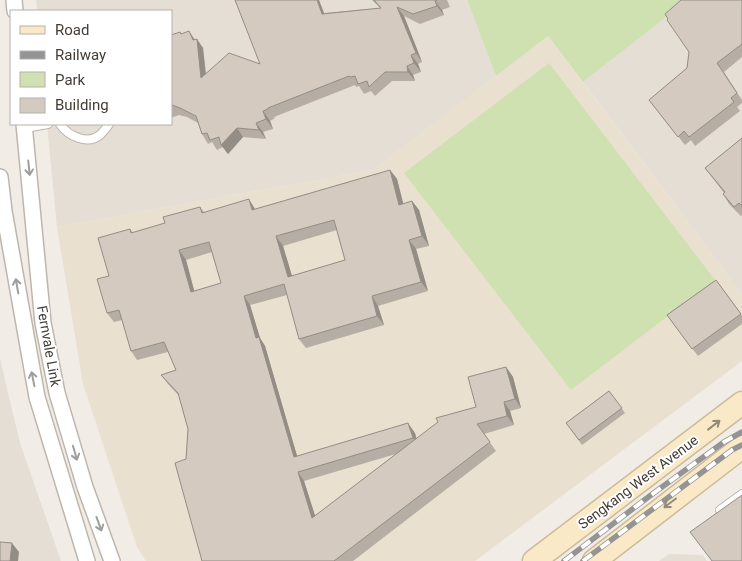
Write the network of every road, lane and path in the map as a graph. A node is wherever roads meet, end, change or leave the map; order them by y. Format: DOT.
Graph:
graph roads {
  1 [pos="61,125"];
  2 [pos="108,125"];
  3 [pos="24,126"];
  4 [pos="0,177"];
  5 [pos="742,403"];
  6 [pos="742,447"];
  7 [pos="742,494"];
  8 [pos="720,510"];
  9 [pos="88,561"];
  10 [pos="112,561"];
  11 [pos="534,561"];
  12 [pos="594,561"];
  1 -- 2 [label="lane"];
  3 -- 10 [label="street, Fernvale Link, one-way"];
  9 -- 4 [label="street, Fernvale Link, one-way"];
  11 -- 5 [label="main road, Sengkang West Avenue, one-way"];
  6 -- 12 [label="main road, one-way"];
  7 -- 8 [label="lane"];
}
